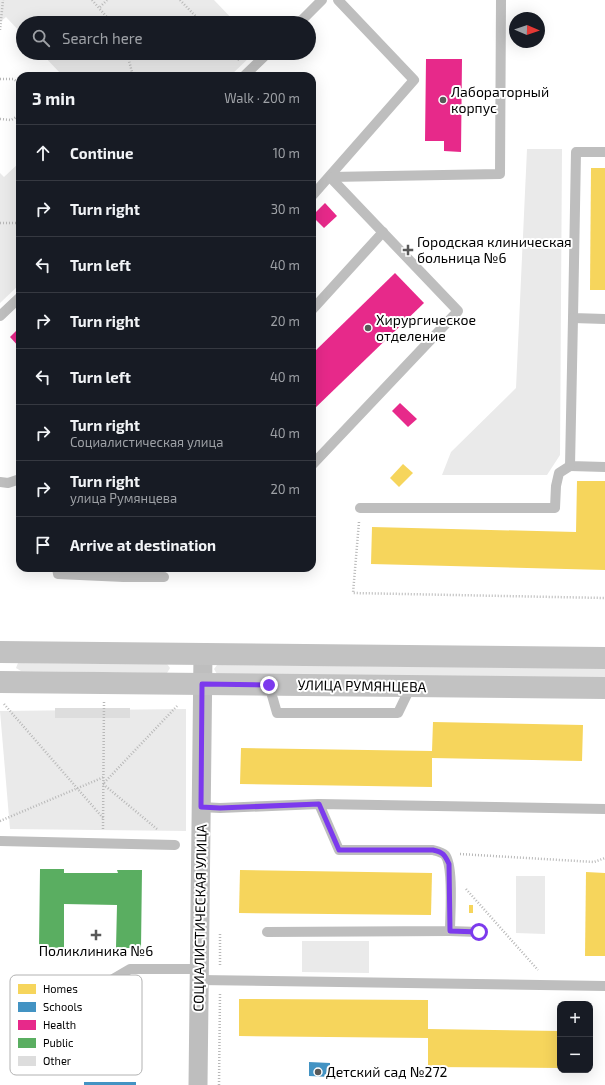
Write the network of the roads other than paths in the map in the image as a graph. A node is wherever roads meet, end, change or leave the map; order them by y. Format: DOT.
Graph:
graph roads {
  1 [pos="322,0"];
  2 [pos="338,0"];
  3 [pos="501,0"];
  4 [pos="306,16"];
  5 [pos="261,60"];
  6 [pos="248,72"];
  7 [pos="605,152"];
  8 [pos="330,177"];
  9 [pos="316,192"];
  10 [pos="383,232"];
  11 [pos="16,300"];
  12 [pos="316,306"];
  13 [pos="0,316"];
  14 [pos="573,318"];
  15 [pos="605,319"];
  16 [pos="316,461"];
  17 [pos="570,466"];
  18 [pos="605,467"];
  19 [pos="16,481"];
  20 [pos="0,482"];
  21 [pos="360,508"];
  22 [pos="58,572"];
  23 [pos="124,572"];
  24 [pos="164,577"];
  25 [pos="0,652"];
  26 [pos="203,654"];
  27 [pos="605,658"];
  28 [pos="0,682"];
  29 [pos="202,684"];
  30 [pos="605,688"];
  31 [pos="319,804"];
  32 [pos="201,807"];
  33 [pos="605,809"];
  34 [pos="0,841"];
  35 [pos="175,845"];
  36 [pos="450,931"];
  37 [pos="267,932"];
  38 [pos="479,932"];
  39 [pos="120,975"];
  40 [pos="199,975"];
  41 [pos="605,986"];
  42 [pos="198,1085"];
  1 -- 4 [label="lane"];
  2 -- 8 [label="lane"];
  3 -- 8 [label="lane"];
  5 -- 6 [label="lane"];
  7 -- 14 [label="lane"];
  8 -- 9 [label="lane"];
  8 -- 10 [label="lane"];
  10 -- 12 [label="lane"];
  10 -- 16 [label="lane"];
  11 -- 13 [label="lane"];
  14 -- 15 [label="lane"];
  14 -- 17 [label="lane"];
  17 -- 18 [label="lane"];
  17 -- 21 [label="lane"];
  19 -- 20 [label="lane"];
  22 -- 23 [label="lane"];
  23 -- 24 [label="lane"];
  25 -- 26 [label="main road"];
  26 -- 27 [label="main road"];
  26 -- 29 [label="street, СОЦИАЛИСТИЧЕСКАЯ УЛИЦА"];
  28 -- 29 [label="main road, УЛИЦА РУМЯНЦЕВА"];
  29 -- 30 [label="main road, УЛИЦА РУМЯНЦЕВА"];
  29 -- 32 [label="street, СОЦИАЛИСТИЧЕСКАЯ УЛИЦА"];
  31 -- 32 [label="lane"];
  31 -- 33 [label="lane"];
  31 -- 36 [label="lane"];
  32 -- 40 [label="street, СОЦИАЛИСТИЧЕСКАЯ УЛИЦА"];
  34 -- 35 [label="lane"];
  36 -- 37 [label="lane"];
  36 -- 38 [label="lane"];
  39 -- 40 [label="lane"];
  40 -- 41 [label="lane"];
  40 -- 42 [label="street, СОЦИАЛИСТИЧЕСКАЯ УЛИЦА"];
}
